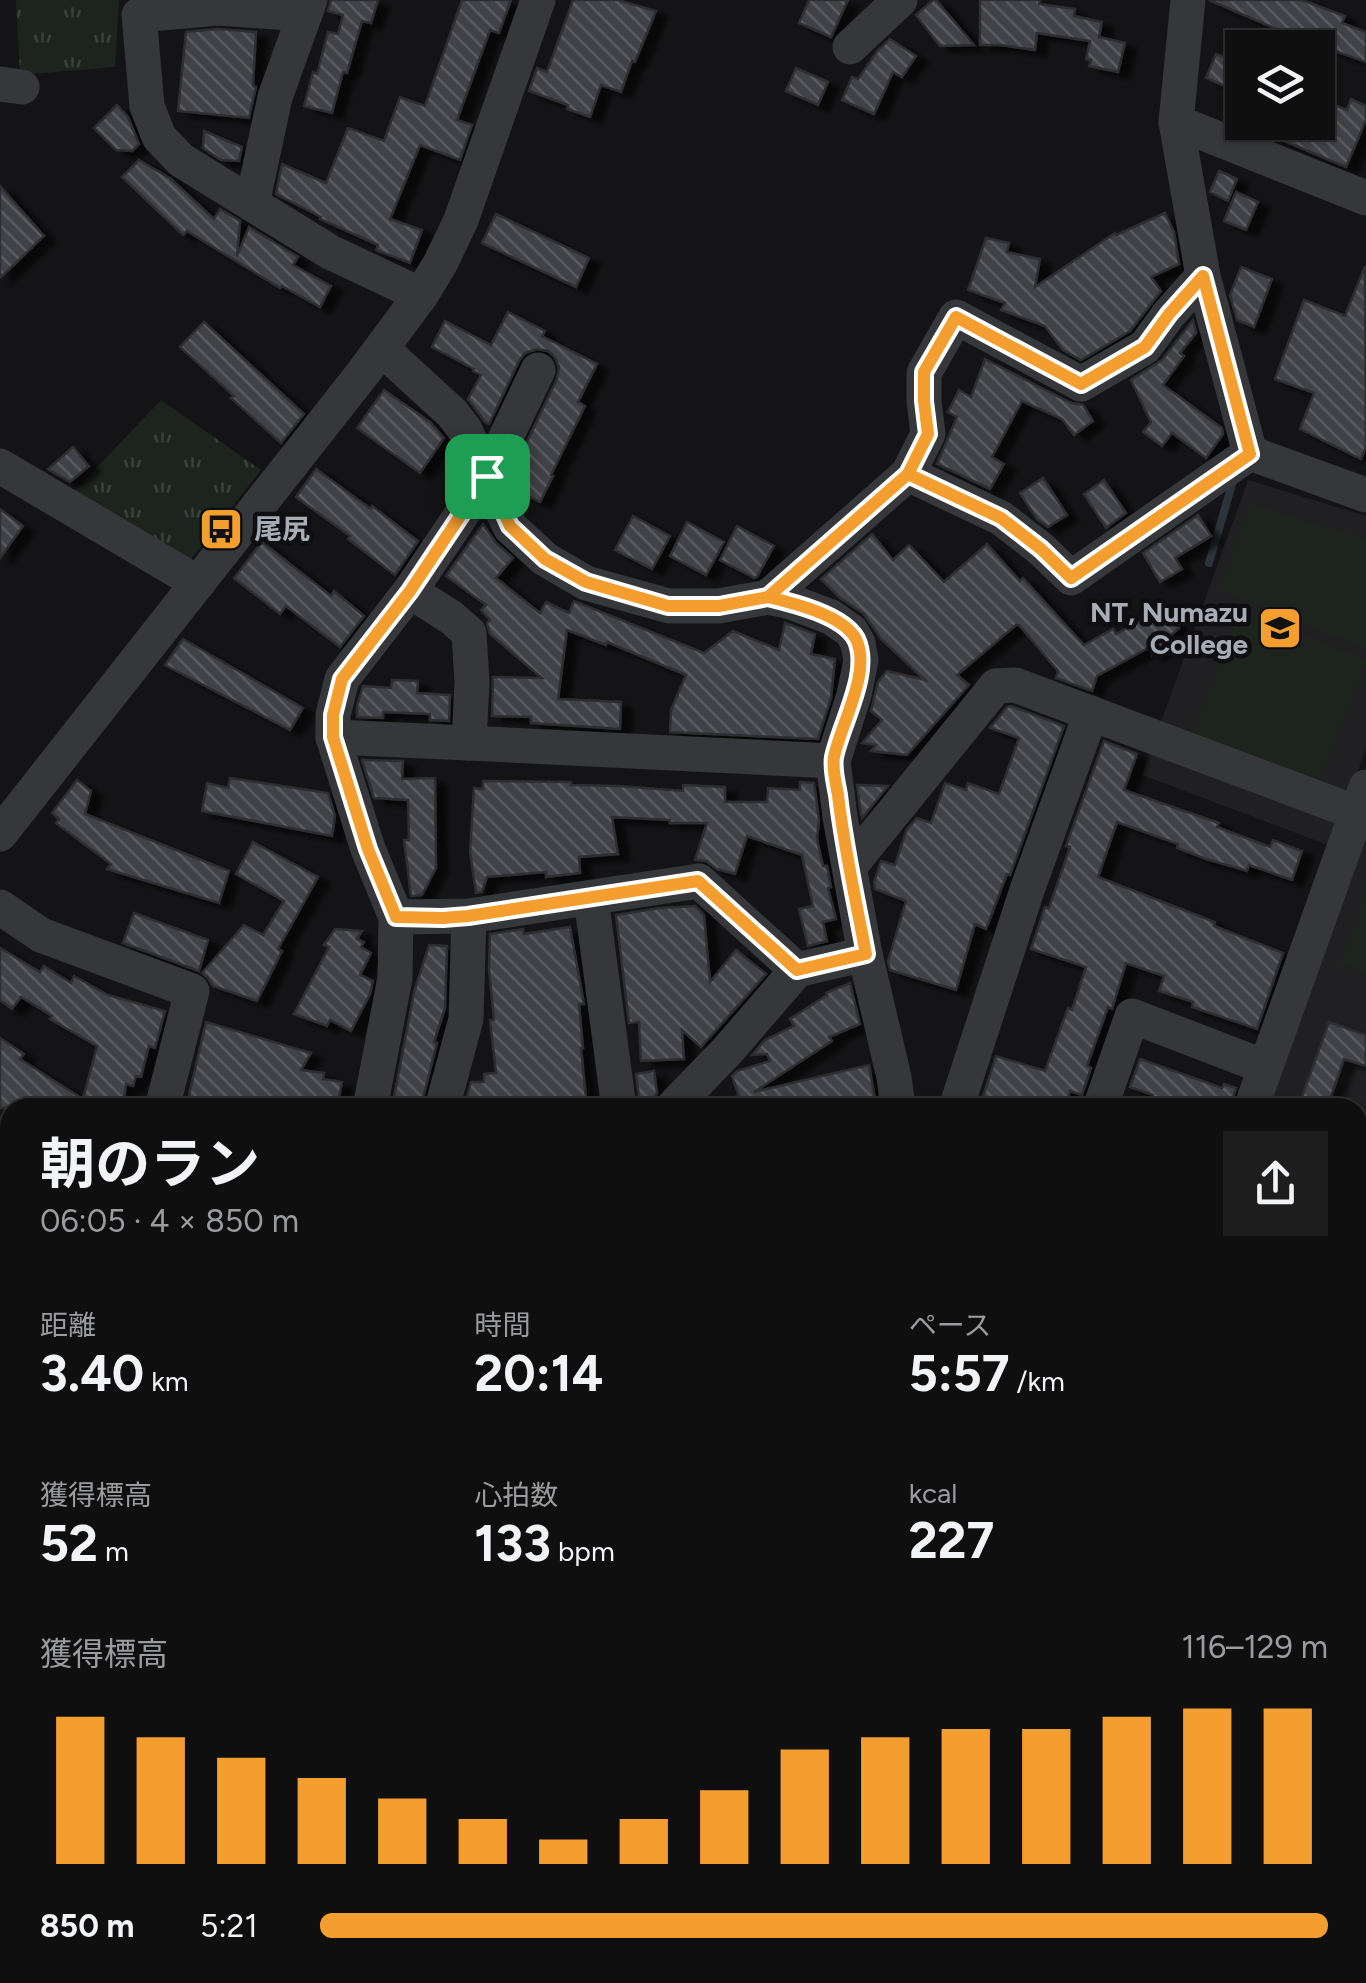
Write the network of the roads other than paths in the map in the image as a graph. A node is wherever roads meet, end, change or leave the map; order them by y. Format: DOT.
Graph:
graph roads {
  1 [pos="538,0"];
  2 [pos="900,0"];
  3 [pos="1188,0"];
  4 [pos="307,7"];
  5 [pos="850,47"];
  6 [pos="1176,122"];
  7 [pos="1366,198"];
  8 [pos="252,204"];
  9 [pos="1203,276"];
  10 [pos="421,295"];
  11 [pos="382,349"];
  12 [pos="538,370"];
  13 [pos="1250,454"];
  14 [pos="0,466"];
  15 [pos="908,474"];
  16 [pos="487,476"];
  17 [pos="1366,494"];
  18 [pos="198,583"];
  19 [pos="410,591"];
  20 [pos="768,597"];
  21 [pos="1091,713"];
  22 [pos="333,737"];
  23 [pos="469,744"];
  24 [pos="833,762"];
  25 [pos="1361,800"];
  26 [pos="0,834"];
  27 [pos="850,866"];
  28 [pos="591,898"];
  29 [pos="0,906"];
  30 [pos="468,916"];
  31 [pos="396,917"];
  32 [pos="866,954"];
  33 [pos="797,970"];
  34 [pos="1265,1066"];
  35 [pos="165,1098"];
  36 [pos="372,1098"];
  37 [pos="445,1098"];
  38 [pos="618,1098"];
  39 [pos="682,1098"];
  40 [pos="897,1098"];
  41 [pos="959,1098"];
  42 [pos="1103,1098"];
  43 [pos="1254,1098"];
  1 -- 10 [label="street"];
  2 -- 5 [label="street"];
  3 -- 6 [label="street"];
  4 -- 8 [label="street"];
  4 -- 8 [label="street"];
  6 -- 7 [label="street"];
  6 -- 9 [label="street"];
  8 -- 10 [label="street"];
  9 -- 13 [label="street"];
  9 -- 15 [label="street"];
  10 -- 11 [label="street"];
  11 -- 16 [label="street"];
  11 -- 18 [label="street"];
  12 -- 16 [label="street"];
  13 -- 15 [label="street"];
  13 -- 17 [label="street"];
  14 -- 18 [label="street"];
  15 -- 20 [label="street"];
  16 -- 19 [label="street"];
  16 -- 20 [label="street"];
  18 -- 26 [label="street"];
  19 -- 22 [label="street"];
  19 -- 23 [label="street"];
  20 -- 24 [label="street"];
  21 -- 25 [label="street"];
  21 -- 27 [label="street"];
  21 -- 41 [label="street"];
  22 -- 23 [label="street"];
  22 -- 31 [label="street"];
  23 -- 24 [label="street"];
  24 -- 27 [label="street"];
  25 -- 34 [label="street"];
  27 -- 32 [label="street"];
  28 -- 30 [label="street"];
  28 -- 33 [label="street"];
  28 -- 38 [label="street"];
  29 -- 35 [label="street"];
  30 -- 31 [label="street"];
  30 -- 37 [label="street"];
  31 -- 36 [label="street"];
  32 -- 33 [label="street"];
  32 -- 40 [label="street"];
  33 -- 39 [label="street"];
  34 -- 42 [label="street"];
  34 -- 43 [label="street"];
}
